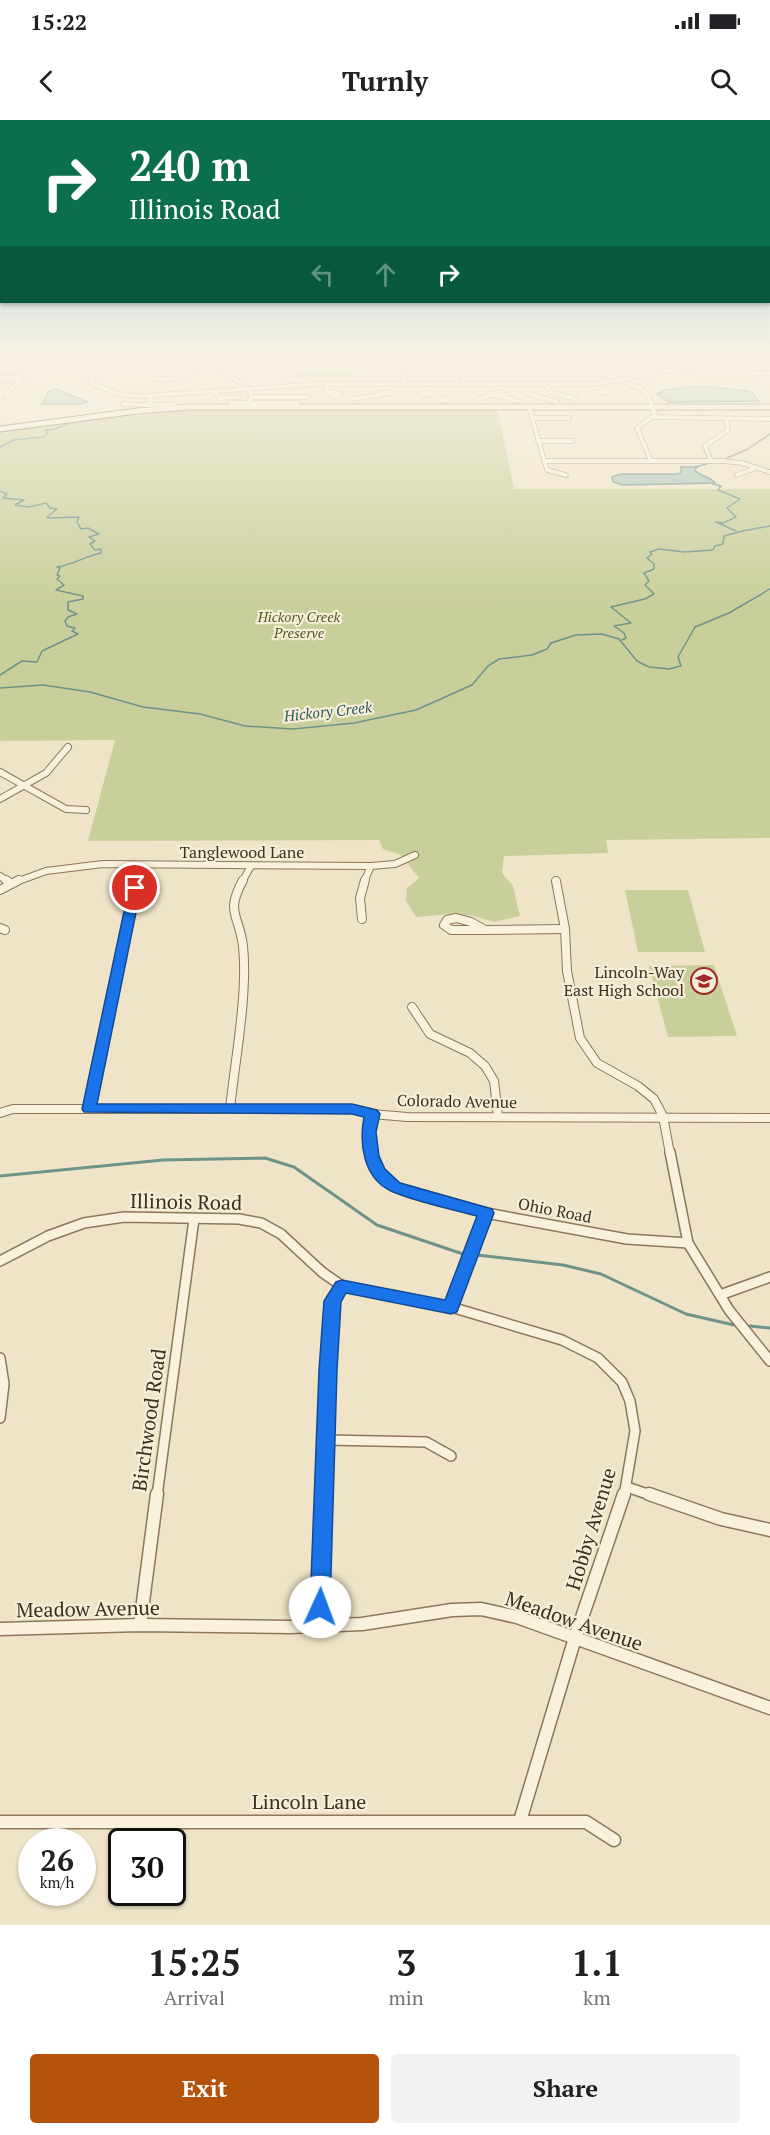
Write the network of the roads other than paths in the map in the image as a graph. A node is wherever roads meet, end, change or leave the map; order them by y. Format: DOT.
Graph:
graph roads {
  1 [pos="642,439"];
  2 [pos="715,439"];
  3 [pos="538,441"];
  4 [pos="572,441"];
  5 [pos="544,461"];
  6 [pos="651,461"];
  7 [pos="711,461"];
  8 [pos="756,468"];
  9 [pos="770,472"];
  10 [pos="737,475"];
  11 [pos="566,476"];
  12 [pos="68,747"];
  13 [pos="0,772"];
  14 [pos="24,786"];
  15 [pos="0,799"];
  16 [pos="86,810"];
  17 [pos="415,855"];
  18 [pos="139,866"];
  19 [pos="251,866"];
  20 [pos="371,866"];
  21 [pos="0,876"];
  22 [pos="556,881"];
  23 [pos="10,883"];
  24 [pos="0,890"];
  25 [pos="362,919"];
  26 [pos="565,929"];
  27 [pos="485,930"];
  28 [pos="412,1007"];
  29 [pos="89,1109"];
  30 [pos="230,1109"];
  31 [pos="0,1113"];
  32 [pos="372,1114"];
  33 [pos="498,1116"];
  34 [pos="663,1116"];
  35 [pos="770,1118"];
  36 [pos="486,1213"];
  37 [pos="194,1219"];
  38 [pos="688,1243"];
  39 [pos="0,1261"];
  40 [pos="770,1277"];
  41 [pos="342,1286"];
  42 [pos="720,1295"];
  43 [pos="451,1307"];
  44 [pos="598,1358"];
  45 [pos="0,1359"];
  46 [pos="770,1361"];
  47 [pos="0,1418"];
  48 [pos="326,1440"];
  49 [pos="450,1456"];
  50 [pos="627,1487"];
  51 [pos="770,1530"];
  52 [pos="322,1624"];
  53 [pos="140,1625"];
  54 [pos="0,1629"];
  55 [pos="575,1638"];
  56 [pos="770,1708"];
  57 [pos="520,1821"];
  58 [pos="0,1822"];
  59 [pos="614,1840"];
  1 -- 6 [label="street"];
  2 -- 7 [label="street"];
  3 -- 4 [label="street"];
  3 -- 5 [label="street"];
  5 -- 6 [label="street"];
  5 -- 11 [label="street"];
  6 -- 7 [label="street"];
  7 -- 8 [label="street"];
  8 -- 9 [label="street"];
  8 -- 10 [label="street"];
  12 -- 14 [label="street"];
  13 -- 14 [label="street"];
  14 -- 15 [label="street"];
  14 -- 16 [label="street"];
  17 -- 20 [label="street, Tanglewood Lane"];
  18 -- 19 [label="street, Tanglewood Lane"];
  18 -- 23 [label="street, Tanglewood Lane"];
  18 -- 29 [label="street"];
  19 -- 20 [label="street, Tanglewood Lane"];
  19 -- 30 [label="street"];
  20 -- 25 [label="street"];
  21 -- 23 [label="street"];
  22 -- 26 [label="street"];
  23 -- 24 [label="street, Tanglewood Lane"];
  26 -- 27 [label="street"];
  26 -- 34 [label="street"];
  27 -- 27 [label="street"];
  28 -- 33 [label="street"];
  29 -- 30 [label="street, Colorado Avenue"];
  29 -- 31 [label="street, Colorado Avenue"];
  30 -- 32 [label="street, Colorado Avenue"];
  32 -- 33 [label="street, Colorado Avenue"];
  32 -- 36 [label="street, Ohio Road"];
  33 -- 34 [label="street, Colorado Avenue"];
  34 -- 35 [label="street, Colorado Avenue"];
  34 -- 38 [label="street"];
  36 -- 38 [label="street, Ohio Road"];
  36 -- 43 [label="street"];
  37 -- 39 [label="street, Illinois Road"];
  37 -- 41 [label="street, Illinois Road"];
  37 -- 53 [label="street, Birchwood Road"];
  38 -- 42 [label="street"];
  40 -- 42 [label="street"];
  41 -- 43 [label="street, Illinois Road"];
  41 -- 48 [label="street"];
  42 -- 46 [label="street"];
  43 -- 44 [label="street, Illinois Road"];
  44 -- 50 [label="street, Hobby Avenue"];
  45 -- 47 [label="street"];
  48 -- 49 [label="street"];
  48 -- 52 [label="street"];
  50 -- 51 [label="street"];
  50 -- 55 [label="street, Hobby Avenue"];
  52 -- 53 [label="street, Meadow Avenue"];
  52 -- 55 [label="street, Meadow Avenue"];
  53 -- 54 [label="street, Meadow Avenue"];
  55 -- 56 [label="street, Meadow Avenue"];
  55 -- 57 [label="street, Hobby Avenue"];
  57 -- 58 [label="street, Lincoln Lane"];
  57 -- 59 [label="street, Lincoln Lane"];
}
